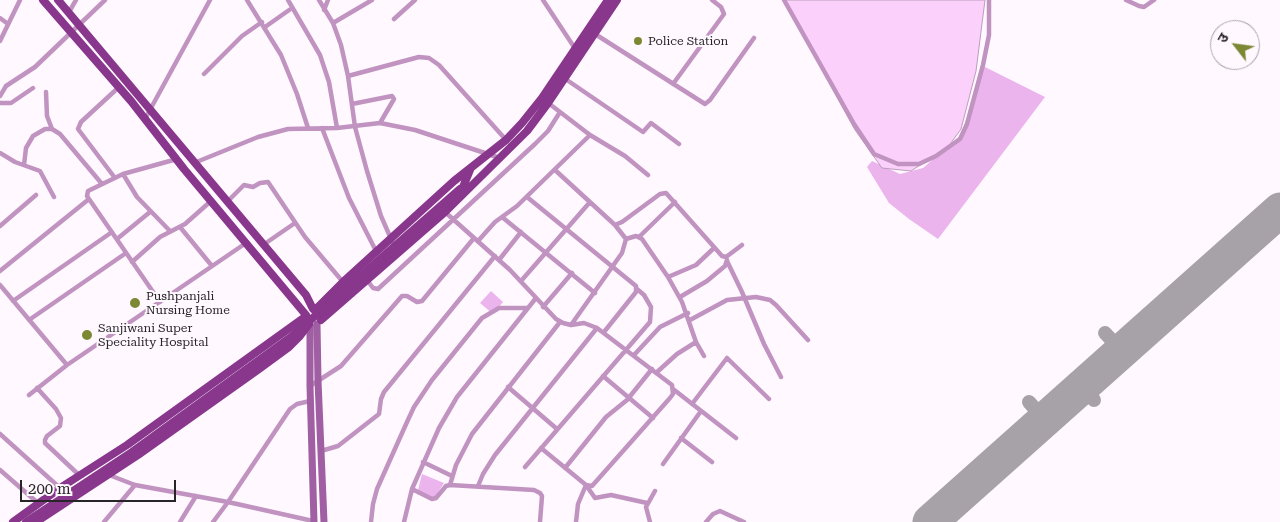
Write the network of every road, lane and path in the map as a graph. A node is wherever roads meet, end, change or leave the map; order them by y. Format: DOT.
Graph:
graph roads {
  1 [pos="20,0"];
  2 [pos="43,0"];
  3 [pos="58,0"];
  4 [pos="76,0"];
  5 [pos="105,0"];
  6 [pos="210,0"];
  7 [pos="247,0"];
  8 [pos="288,0"];
  9 [pos="319,0"];
  10 [pos="328,0"];
  11 [pos="372,0"];
  12 [pos="415,0"];
  13 [pos="543,0"];
  14 [pos="617,0"];
  15 [pos="712,0"];
  16 [pos="784,0"];
  17 [pos="990,0"];
  18 [pos="1126,0"];
  19 [pos="1150,1"];
  20 [pos="607,6"];
  21 [pos="292,8"];
  22 [pos="324,10"];
  23 [pos="69,12"];
  24 [pos="0,18"];
  25 [pos="394,19"];
  26 [pos="333,23"];
  27 [pos="8,24"];
  28 [pos="79,24"];
  29 [pos="263,25"];
  30 [pos="72,33"];
  31 [pos="594,33"];
  32 [pos="754,38"];
  33 [pos="0,41"];
  34 [pos="578,52"];
  35 [pos="204,74"];
  36 [pos="348,76"];
  37 [pos="564,78"];
  38 [pos="674,84"];
  39 [pos="119,87"];
  40 [pos="33,88"];
  41 [pos="46,92"];
  42 [pos="0,96"];
  43 [pos="545,101"];
  44 [pos="0,104"];
  45 [pos="352,104"];
  46 [pos="150,111"];
  47 [pos="560,112"];
  48 [pos="145,119"];
  49 [pos="380,123"];
  50 [pos="355,127"];
  51 [pos="308,128"];
  52 [pos="322,128"];
  53 [pos="337,128"];
  54 [pos="52,129"];
  55 [pos="590,135"];
  56 [pos="506,140"];
  57 [pos="679,144"];
  58 [pos="512,146"];
  59 [pos="0,152"];
  60 [pos="487,154"];
  61 [pos="500,158"];
  62 [pos="177,159"];
  63 [pos="194,162"];
  64 [pos="24,165"];
  65 [pos="470,168"];
  66 [pos="555,170"];
  67 [pos="123,174"];
  68 [pos="648,175"];
  69 [pos="481,176"];
  70 [pos="115,178"];
  71 [pos="102,184"];
  72 [pos="462,188"];
  73 [pos="36,195"];
  74 [pos="54,197"];
  75 [pos="527,197"];
  76 [pos="89,199"];
  77 [pos="211,201"];
  78 [pos="228,201"];
  79 [pos="590,202"];
  80 [pos="675,202"];
  81 [pos="150,212"];
  82 [pos="445,212"];
  83 [pos="502,218"];
  84 [pos="453,220"];
  85 [pos="295,223"];
  86 [pos="615,225"];
  87 [pos="0,226"];
  88 [pos="180,227"];
  89 [pos="566,228"];
  90 [pos="170,231"];
  91 [pos="112,232"];
  92 [pos="521,232"];
  93 [pos="639,237"];
  94 [pos="391,239"];
  95 [pos="626,239"];
  96 [pos="117,240"];
  97 [pos="476,240"];
  98 [pos="246,243"];
  99 [pos="263,245"];
  100 [pos="742,245"];
  101 [pos="714,248"];
  102 [pos="376,251"];
  103 [pos="546,252"];
  104 [pos="126,253"];
  105 [pos="398,254"];
  106 [pos="497,258"];
  107 [pos="726,259"];
  108 [pos="132,262"];
  109 [pos="212,266"];
  110 [pos="613,267"];
  111 [pos="0,271"];
  112 [pos="572,273"];
  113 [pos="668,277"];
  114 [pos="367,280"];
  115 [pos="521,281"];
  116 [pos="343,282"];
  117 [pos="0,285"];
  118 [pos="637,289"];
  119 [pos="595,292"];
  120 [pos="680,297"];
  121 [pos="744,297"];
  122 [pos="536,298"];
  123 [pos="13,301"];
  124 [pos="160,302"];
  125 [pos="543,307"];
  126 [pos="528,308"];
  127 [pos="314,310"];
  128 [pos="688,313"];
  129 [pos="29,320"];
  130 [pos="690,320"];
  131 [pos="311,321"];
  132 [pos="560,322"];
  133 [pos="571,325"];
  134 [pos="597,328"];
  135 [pos="604,332"];
  136 [pos="808,340"];
  137 [pos="696,342"];
  138 [pos="626,349"];
  139 [pos="634,355"];
  140 [pos="704,356"];
  141 [pos="67,365"];
  142 [pos="654,371"];
  143 [pos="603,376"];
  144 [pos="780,377"];
  145 [pos="318,381"];
  146 [pos="310,386"];
  147 [pos="508,387"];
  148 [pos="37,388"];
  149 [pos="673,389"];
  150 [pos="28,395"];
  151 [pos="629,398"];
  152 [pos="769,399"];
  153 [pos="310,401"];
  154 [pos="692,404"];
  155 [pos="532,408"];
  156 [pos="701,411"];
  157 [pos="168,415"];
  158 [pos="653,418"];
  159 [pos="178,426"];
  160 [pos="557,429"];
  161 [pos="0,434"];
  162 [pos="681,438"];
  163 [pos="736,438"];
  164 [pos="541,448"];
  165 [pos="320,450"];
  166 [pos="423,462"];
  167 [pos="712,462"];
  168 [pos="662,464"];
  169 [pos="525,467"];
  170 [pos="91,468"];
  171 [pos="566,468"];
  172 [pos="0,470"];
  173 [pos="108,474"];
  174 [pos="79,475"];
  175 [pos="452,476"];
  176 [pos="135,485"];
  177 [pos="450,485"];
  178 [pos="586,485"];
  179 [pos="478,486"];
  180 [pos="60,488"];
  181 [pos="412,489"];
  182 [pos="655,491"];
  183 [pos="196,496"];
  184 [pos="228,502"];
  185 [pos="38,503"];
  186 [pos="647,503"];
  187 [pos="314,521"];
  188 [pos="13,522"];
  189 [pos="26,522"];
  190 [pos="36,522"];
  191 [pos="104,522"];
  192 [pos="180,522"];
  193 [pos="212,522"];
  194 [pos="324,522"];
  195 [pos="371,522"];
  196 [pos="404,522"];
  197 [pos="540,522"];
  198 [pos="576,522"];
  199 [pos="650,522"];
  200 [pos="706,522"];
  201 [pos="744,522"];
  1 -- 27 [label="street"];
  2 -- 30 [label="main road"];
  3 -- 23 [label="main road"];
  4 -- 23 [label="street"];
  5 -- 28 [label="street"];
  6 -- 46 [label="street"];
  7 -- 29 [label="street"];
  8 -- 21 [label="street"];
  9 -- 22 [label="street"];
  10 -- 22 [label="street"];
  11 -- 26 [label="street"];
  12 -- 25 [label="street"];
  13 -- 34 [label="street"];
  14 -- 20 [label="main road"];
  15 -- 38 [label="street"];
  16 -- 17 [label="street"];
  18 -- 19 [label="street"];
  20 -- 31 [label="main road"];
  20 -- 34 [label="main road"];
  21 -- 29 [label="street"];
  21 -- 53 [label="street"];
  22 -- 26 [label="street"];
  23 -- 28 [label="main road"];
  24 -- 27 [label="street"];
  26 -- 36 [label="street"];
  27 -- 33 [label="street"];
  28 -- 30 [label="street"];
  28 -- 46 [label="main road"];
  29 -- 35 [label="street"];
  29 -- 51 [label="street"];
  30 -- 39 [label="main road"];
  30 -- 42 [label="street"];
  31 -- 34 [label="main road"];
  31 -- 38 [label="street"];
  32 -- 38 [label="street"];
  34 -- 37 [label="main road"];
  34 -- 43 [label="main road"];
  36 -- 45 [label="street"];
  36 -- 56 [label="street"];
  37 -- 43 [label="main road"];
  37 -- 57 [label="street"];
  39 -- 48 [label="main road"];
  39 -- 70 [label="street"];
  40 -- 44 [label="street"];
  41 -- 54 [label="street"];
  43 -- 47 [label="street"];
  43 -- 56 [label="main road"];
  43 -- 58 [label="main road"];
  45 -- 49 [label="street"];
  45 -- 50 [label="street"];
  46 -- 48 [label="street"];
  46 -- 63 [label="main road"];
  47 -- 55 [label="street"];
  47 -- 84 [label="street"];
  48 -- 62 [label="main road"];
  49 -- 50 [label="street"];
  49 -- 60 [label="street"];
  50 -- 53 [label="street"];
  50 -- 94 [label="street"];
  51 -- 52 [label="street"];
  51 -- 63 [label="street"];
  52 -- 53 [label="street"];
  52 -- 102 [label="street"];
  54 -- 64 [label="street"];
  54 -- 71 [label="street"];
  55 -- 66 [label="street"];
  55 -- 68 [label="street"];
  56 -- 58 [label="street"];
  56 -- 60 [label="main road"];
  58 -- 61 [label="main road"];
  59 -- 64 [label="street"];
  60 -- 61 [label="street"];
  60 -- 65 [label="main road"];
  61 -- 69 [label="main road"];
  62 -- 67 [label="street"];
  62 -- 77 [label="main road"];
  63 -- 78 [label="main road"];
  64 -- 74 [label="street"];
  65 -- 72 [label="main road"];
  65 -- 94 [label="main road"];
  66 -- 75 [label="street"];
  66 -- 79 [label="street"];
  67 -- 70 [label="street"];
  67 -- 81 [label="street"];
  69 -- 72 [label="main road"];
  69 -- 82 [label="main road"];
  70 -- 71 [label="street"];
  71 -- 76 [label="street"];
  72 -- 189 [label="main road, bridge"];
  73 -- 87 [label="street"];
  75 -- 83 [label="street"];
  75 -- 89 [label="street"];
  76 -- 91 [label="street"];
  76 -- 111 [label="street"];
  77 -- 88 [label="street"];
  77 -- 98 [label="main road"];
  78 -- 85 [label="street"];
  78 -- 99 [label="main road"];
  79 -- 86 [label="street"];
  79 -- 89 [label="street"];
  80 -- 86 [label="street"];
  80 -- 93 [label="street"];
  80 -- 101 [label="street"];
  81 -- 90 [label="street"];
  81 -- 96 [label="street"];
  82 -- 84 [label="street"];
  82 -- 105 [label="main road"];
  83 -- 92 [label="street"];
  83 -- 97 [label="street"];
  84 -- 97 [label="street"];
  84 -- 114 [label="street"];
  85 -- 99 [label="street"];
  85 -- 116 [label="street"];
  86 -- 95 [label="street"];
  88 -- 90 [label="street"];
  88 -- 109 [label="street"];
  89 -- 103 [label="street"];
  89 -- 110 [label="street"];
  90 -- 108 [label="street"];
  91 -- 96 [label="street"];
  91 -- 123 [label="street"];
  92 -- 103 [label="street"];
  92 -- 106 [label="street"];
  93 -- 95 [label="street"];
  93 -- 113 [label="street"];
  94 -- 102 [label="main road"];
  94 -- 105 [label="street"];
  95 -- 110 [label="street"];
  96 -- 104 [label="street"];
  97 -- 106 [label="street"];
  97 -- 145 [label="street"];
  98 -- 109 [label="street"];
  98 -- 131 [label="main road"];
  99 -- 127 [label="main road"];
  100 -- 107 [label="street"];
  101 -- 107 [label="street"];
  101 -- 113 [label="street"];
  102 -- 116 [label="main road"];
  103 -- 112 [label="street"];
  103 -- 115 [label="street"];
  104 -- 108 [label="street"];
  104 -- 129 [label="street"];
  105 -- 114 [label="main road"];
  106 -- 115 [label="street"];
  106 -- 165 [label="street"];
  107 -- 120 [label="street"];
  107 -- 121 [label="street"];
  108 -- 124 [label="street"];
  109 -- 124 [label="street"];
  110 -- 118 [label="street"];
  110 -- 119 [label="street"];
  112 -- 119 [label="street"];
  112 -- 125 [label="street"];
  113 -- 120 [label="street"];
  114 -- 131 [label="main road"];
  115 -- 122 [label="street"];
  116 -- 127 [label="main road"];
  117 -- 123 [label="street"];
  118 -- 135 [label="street"];
  118 -- 138 [label="street"];
  119 -- 133 [label="street"];
  120 -- 128 [label="street"];
  121 -- 130 [label="street"];
  121 -- 136 [label="street"];
  121 -- 144 [label="street"];
  122 -- 125 [label="street"];
  122 -- 126 [label="street"];
  123 -- 129 [label="street"];
  124 -- 141 [label="street"];
  125 -- 132 [label="street"];
  126 -- 166 [label="street"];
  126 -- 195 [label="street"];
  127 -- 131 [label="main road"];
  127 -- 131 [label="main road"];
  128 -- 130 [label="street"];
  128 -- 139 [label="street"];
  129 -- 141 [label="street"];
  130 -- 137 [label="street"];
  131 -- 145 [label="main road"];
  131 -- 146 [label="main road"];
  131 -- 157 [label="main road"];
  131 -- 159 [label="main road"];
  132 -- 133 [label="street"];
  132 -- 147 [label="street"];
  133 -- 134 [label="street"];
  134 -- 135 [label="street"];
  134 -- 155 [label="street"];
  135 -- 138 [label="street"];
  137 -- 140 [label="street"];
  137 -- 142 [label="street"];
  138 -- 139 [label="street"];
  138 -- 143 [label="street"];
  139 -- 142 [label="street"];
  141 -- 148 [label="street"];
  142 -- 149 [label="street"];
  142 -- 151 [label="street"];
  143 -- 151 [label="street"];
  143 -- 160 [label="street"];
  145 -- 146 [label="street"];
  145 -- 165 [label="main road"];
  146 -- 153 [label="main road"];
  147 -- 155 [label="street"];
  147 -- 175 [label="street"];
  148 -- 150 [label="street"];
  148 -- 174 [label="street"];
  149 -- 154 [label="street"];
  149 -- 158 [label="street"];
  151 -- 158 [label="street"];
  151 -- 171 [label="street"];
  152 -- 154 [label="street"];
  153 -- 184 [label="street"];
  153 -- 187 [label="main road"];
  154 -- 156 [label="street"];
  155 -- 160 [label="street"];
  155 -- 179 [label="street"];
  156 -- 162 [label="street"];
  156 -- 163 [label="street"];
  157 -- 159 [label="main road"];
  157 -- 170 [label="main road"];
  158 -- 178 [label="street"];
  159 -- 173 [label="main road"];
  160 -- 164 [label="street"];
  161 -- 180 [label="street"];
  162 -- 167 [label="street"];
  162 -- 168 [label="street"];
  164 -- 169 [label="street"];
  164 -- 171 [label="street"];
  165 -- 194 [label="main road"];
  166 -- 175 [label="street"];
  166 -- 181 [label="street"];
  170 -- 173 [label="street"];
  170 -- 174 [label="main road"];
  171 -- 178 [label="street"];
  172 -- 185 [label="street"];
  173 -- 176 [label="street"];
  173 -- 190 [label="main road"];
  174 -- 180 [label="main road"];
  175 -- 177 [label="street"];
  176 -- 183 [label="street"];
  176 -- 191 [label="street"];
  177 -- 179 [label="street"];
  177 -- 181 [label="street"];
  178 -- 186 [label="street"];
  178 -- 198 [label="street"];
  179 -- 197 [label="street"];
  180 -- 185 [label="main road"];
  181 -- 196 [label="street"];
  182 -- 186 [label="street"];
  183 -- 184 [label="street"];
  183 -- 192 [label="street"];
  184 -- 187 [label="street"];
  184 -- 193 [label="street"];
  185 -- 188 [label="main road"];
  186 -- 199 [label="street"];
  187 -- 194 [label="main road"];
  200 -- 201 [label="street"];
}
